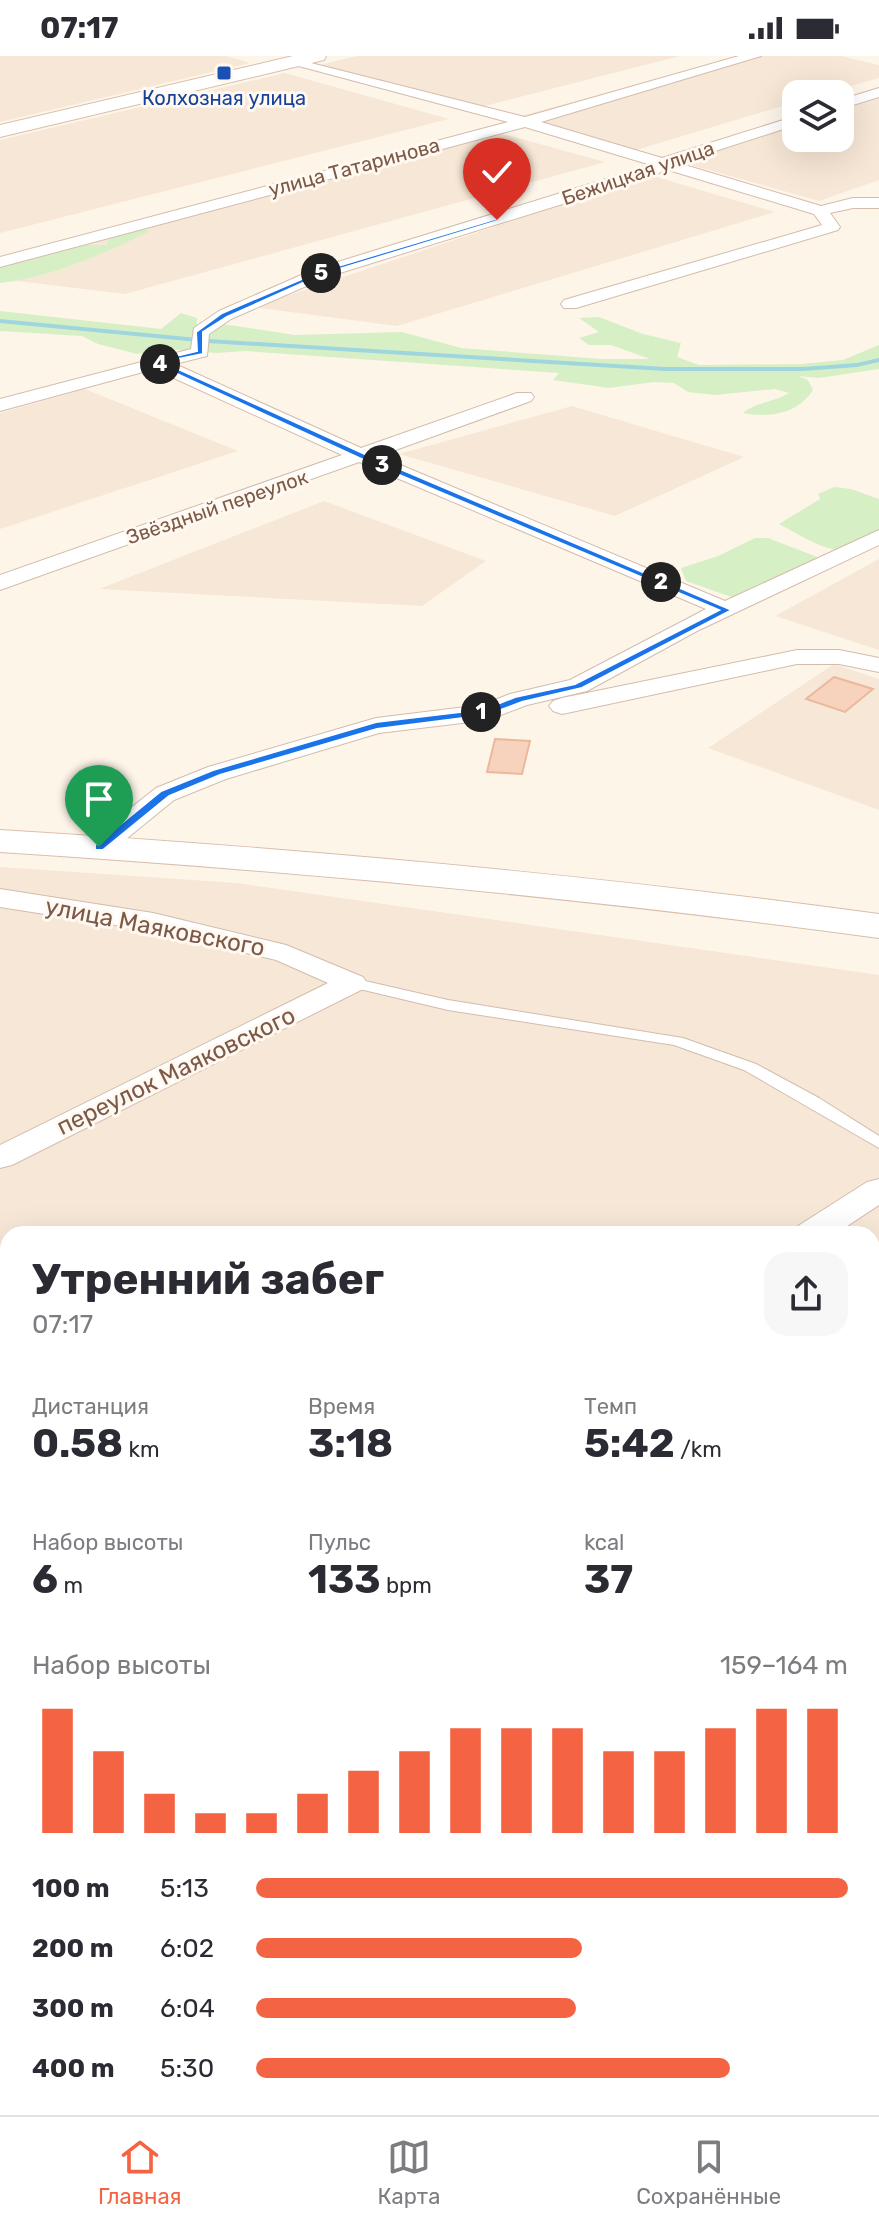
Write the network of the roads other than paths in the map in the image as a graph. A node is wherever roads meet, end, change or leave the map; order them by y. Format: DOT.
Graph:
graph roads {
  1 [pos="317,56"];
  2 [pos="754,56"];
  3 [pos="296,61"];
  4 [pos="879,92"];
  5 [pos="854,100"];
  6 [pos="525,122"];
  7 [pos="782,125"];
  8 [pos="0,131"];
  9 [pos="663,163"];
  10 [pos="853,203"];
  11 [pos="879,203"];
  12 [pos="879,210"];
  13 [pos="820,211"];
  14 [pos="0,262"];
  15 [pos="570,304"];
  16 [pos="155,362"];
  17 [pos="524,397"];
  18 [pos="0,405"];
  19 [pos="362,456"];
  20 [pos="879,537"];
  21 [pos="0,583"];
  22 [pos="727,610"];
  23 [pos="879,665"];
  24 [pos="487,712"];
  25 [pos="0,841"];
  26 [pos="99,847"];
  27 [pos="0,898"];
  28 [pos="879,926"];
  29 [pos="352,983"];
  30 [pos="879,1143"];
  31 [pos="0,1158"];
  32 [pos="879,1190"];
  33 [pos="823,1226"];
  1 -- 3 [label="main road"];
  2 -- 6 [label="street, улица Татаринова"];
  3 -- 6 [label="street"];
  3 -- 8 [label="main road"];
  4 -- 5 [label="street"];
  6 -- 9 [label="street"];
  6 -- 14 [label="street, улица Татаринова"];
  7 -- 9 [label="street, Бежицкая улица"];
  9 -- 13 [label="street"];
  9 -- 16 [label="street, Бежицкая улица"];
  10 -- 11 [label="street"];
  10 -- 12 [label="street"];
  10 -- 13 [label="street"];
  13 -- 15 [label="street"];
  16 -- 18 [label="street, Бежицкая улица"];
  16 -- 19 [label="street"];
  17 -- 19 [label="street, Звёздный переулок"];
  19 -- 21 [label="street, Звёздный переулок"];
  19 -- 22 [label="street"];
  20 -- 22 [label="street"];
  22 -- 24 [label="street"];
  23 -- 24 [label="street"];
  24 -- 26 [label="street"];
  25 -- 26 [label="main road"];
  26 -- 28 [label="main road"];
  27 -- 29 [label="street, улица Маяковского"];
  29 -- 30 [label="lane"];
  29 -- 31 [label="street, переулок Маяковского"];
  32 -- 33 [label="street"];
}
